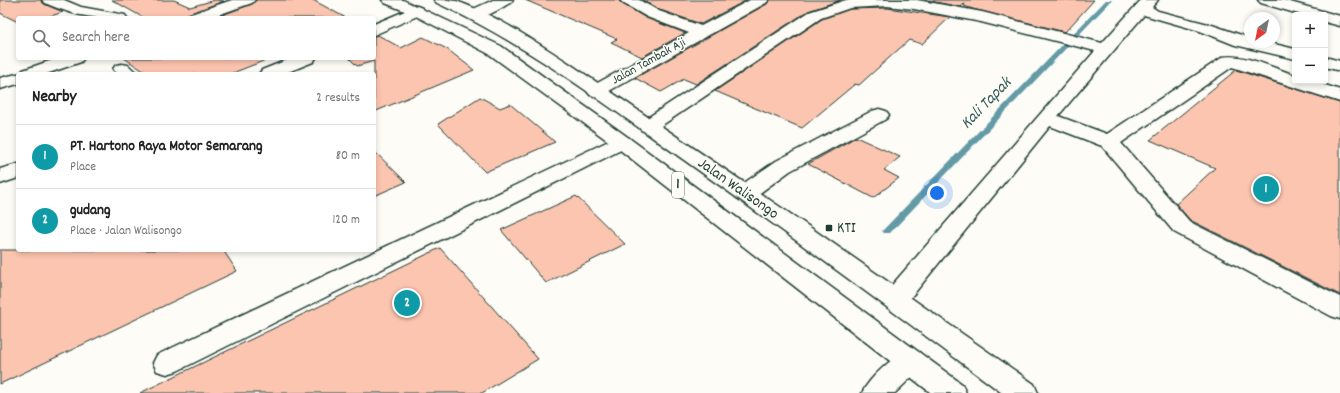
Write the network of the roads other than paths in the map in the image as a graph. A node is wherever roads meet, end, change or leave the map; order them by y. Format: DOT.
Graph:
graph roads {
  1 [pos="50,0"];
  2 [pos="247,0"];
  3 [pos="390,0"];
  4 [pos="442,0"];
  5 [pos="505,0"];
  6 [pos="628,0"];
  7 [pos="761,0"];
  8 [pos="1266,0"];
  9 [pos="1147,4"];
  10 [pos="417,11"];
  11 [pos="1308,12"];
  12 [pos="475,14"];
  13 [pos="107,16"];
  14 [pos="200,16"];
  15 [pos="1328,18"];
  16 [pos="1340,21"];
  17 [pos="376,29"];
  18 [pos="702,32"];
  19 [pos="1107,49"];
  20 [pos="1292,53"];
  21 [pos="69,60"];
  22 [pos="303,60"];
  23 [pos="1328,63"];
  24 [pos="1340,66"];
  25 [pos="35,72"];
  26 [pos="273,72"];
  27 [pos="16,79"];
  28 [pos="0,84"];
  29 [pos="596,91"];
  30 [pos="1340,96"];
  31 [pos="879,115"];
  32 [pos="1046,118"];
  33 [pos="648,126"];
  34 [pos="622,142"];
  35 [pos="1109,142"];
  36 [pos="16,171"];
  37 [pos="0,177"];
  38 [pos="745,193"];
  39 [pos="895,299"];
  40 [pos="1340,309"];
  41 [pos="910,361"];
  42 [pos="167,363"];
  43 [pos="876,393"];
  44 [pos="952,393"];
  45 [pos="1024,393"];
  1 -- 13 [label="main road"];
  2 -- 14 [label="main road"];
  3 -- 10 [label="main road, Jalan Walisongo / 1"];
  4 -- 12 [label="main road, Jalan Walisongo / 1"];
  5 -- 12 [label="main road"];
  6 -- 18 [label="main road, Jalan Tambak Aji"];
  7 -- 18 [label="main road, Jalan Tambak Aji"];
  8 -- 11 [label="main road"];
  9 -- 19 [label="main road"];
  9 -- 20 [label="main road"];
  10 -- 17 [label="main road"];
  10 -- 34 [label="main road, Jalan Walisongo / 1"];
  12 -- 29 [label="main road, Jalan Walisongo / 1"];
  15 -- 16 [label="main road"];
  18 -- 29 [label="main road, Jalan Tambak Aji"];
  19 -- 32 [label="main road"];
  19 -- 33 [label="main road"];
  21 -- 25 [label="main road"];
  22 -- 26 [label="main road"];
  23 -- 24 [label="main road"];
  27 -- 28 [label="main road"];
  29 -- 33 [label="main road, Jalan Walisongo / 1"];
  30 -- 35 [label="main road"];
  31 -- 38 [label="main road"];
  32 -- 35 [label="main road"];
  32 -- 39 [label="main road"];
  33 -- 38 [label="main road, Jalan Walisongo / 1"];
  34 -- 41 [label="main road, Jalan Walisongo / 1"];
  34 -- 42 [label="main road"];
  35 -- 40 [label="main road"];
  36 -- 37 [label="main road"];
  38 -- 39 [label="main road, Jalan Walisongo / 1"];
  39 -- 45 [label="main road, Jalan Walisongo / 1"];
  41 -- 43 [label="main road"];
  41 -- 44 [label="main road, Jalan Walisongo / 1"];
}
